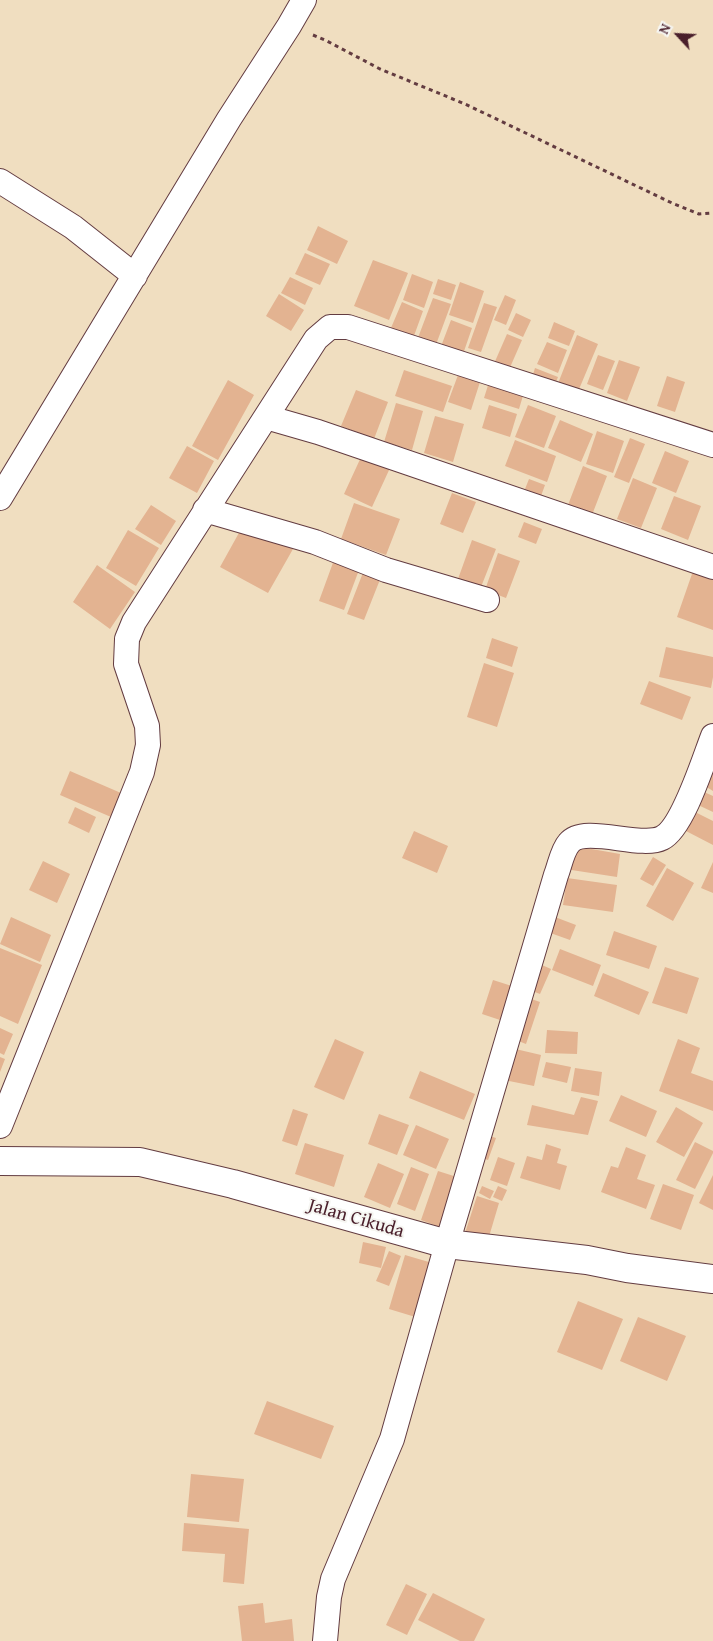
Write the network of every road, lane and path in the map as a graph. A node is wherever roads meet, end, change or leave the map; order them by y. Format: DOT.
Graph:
graph roads {
  1 [pos="304,0"];
  2 [pos="290,26"];
  3 [pos="0,181"];
  4 [pos="713,213"];
  5 [pos="135,276"];
  6 [pos="266,417"];
  7 [pos="713,445"];
  8 [pos="0,498"];
  9 [pos="205,510"];
  10 [pos="713,567"];
  11 [pos="488,600"];
  12 [pos="713,736"];
  13 [pos="0,1126"];
  14 [pos="0,1161"];
  15 [pos="446,1244"];
  16 [pos="713,1279"];
  17 [pos="325,1641"];
  1 -- 2 [label="street"];
  2 -- 4 [label="path"];
  2 -- 5 [label="street"];
  3 -- 5 [label="street"];
  5 -- 8 [label="street"];
  6 -- 7 [label="street"];
  6 -- 9 [label="street"];
  6 -- 10 [label="street"];
  9 -- 11 [label="street"];
  9 -- 13 [label="street"];
  12 -- 15 [label="street"];
  14 -- 15 [label="street, Jalan Cikuda"];
  15 -- 16 [label="street, Jalan Cikuda"];
  15 -- 17 [label="street"];
}
